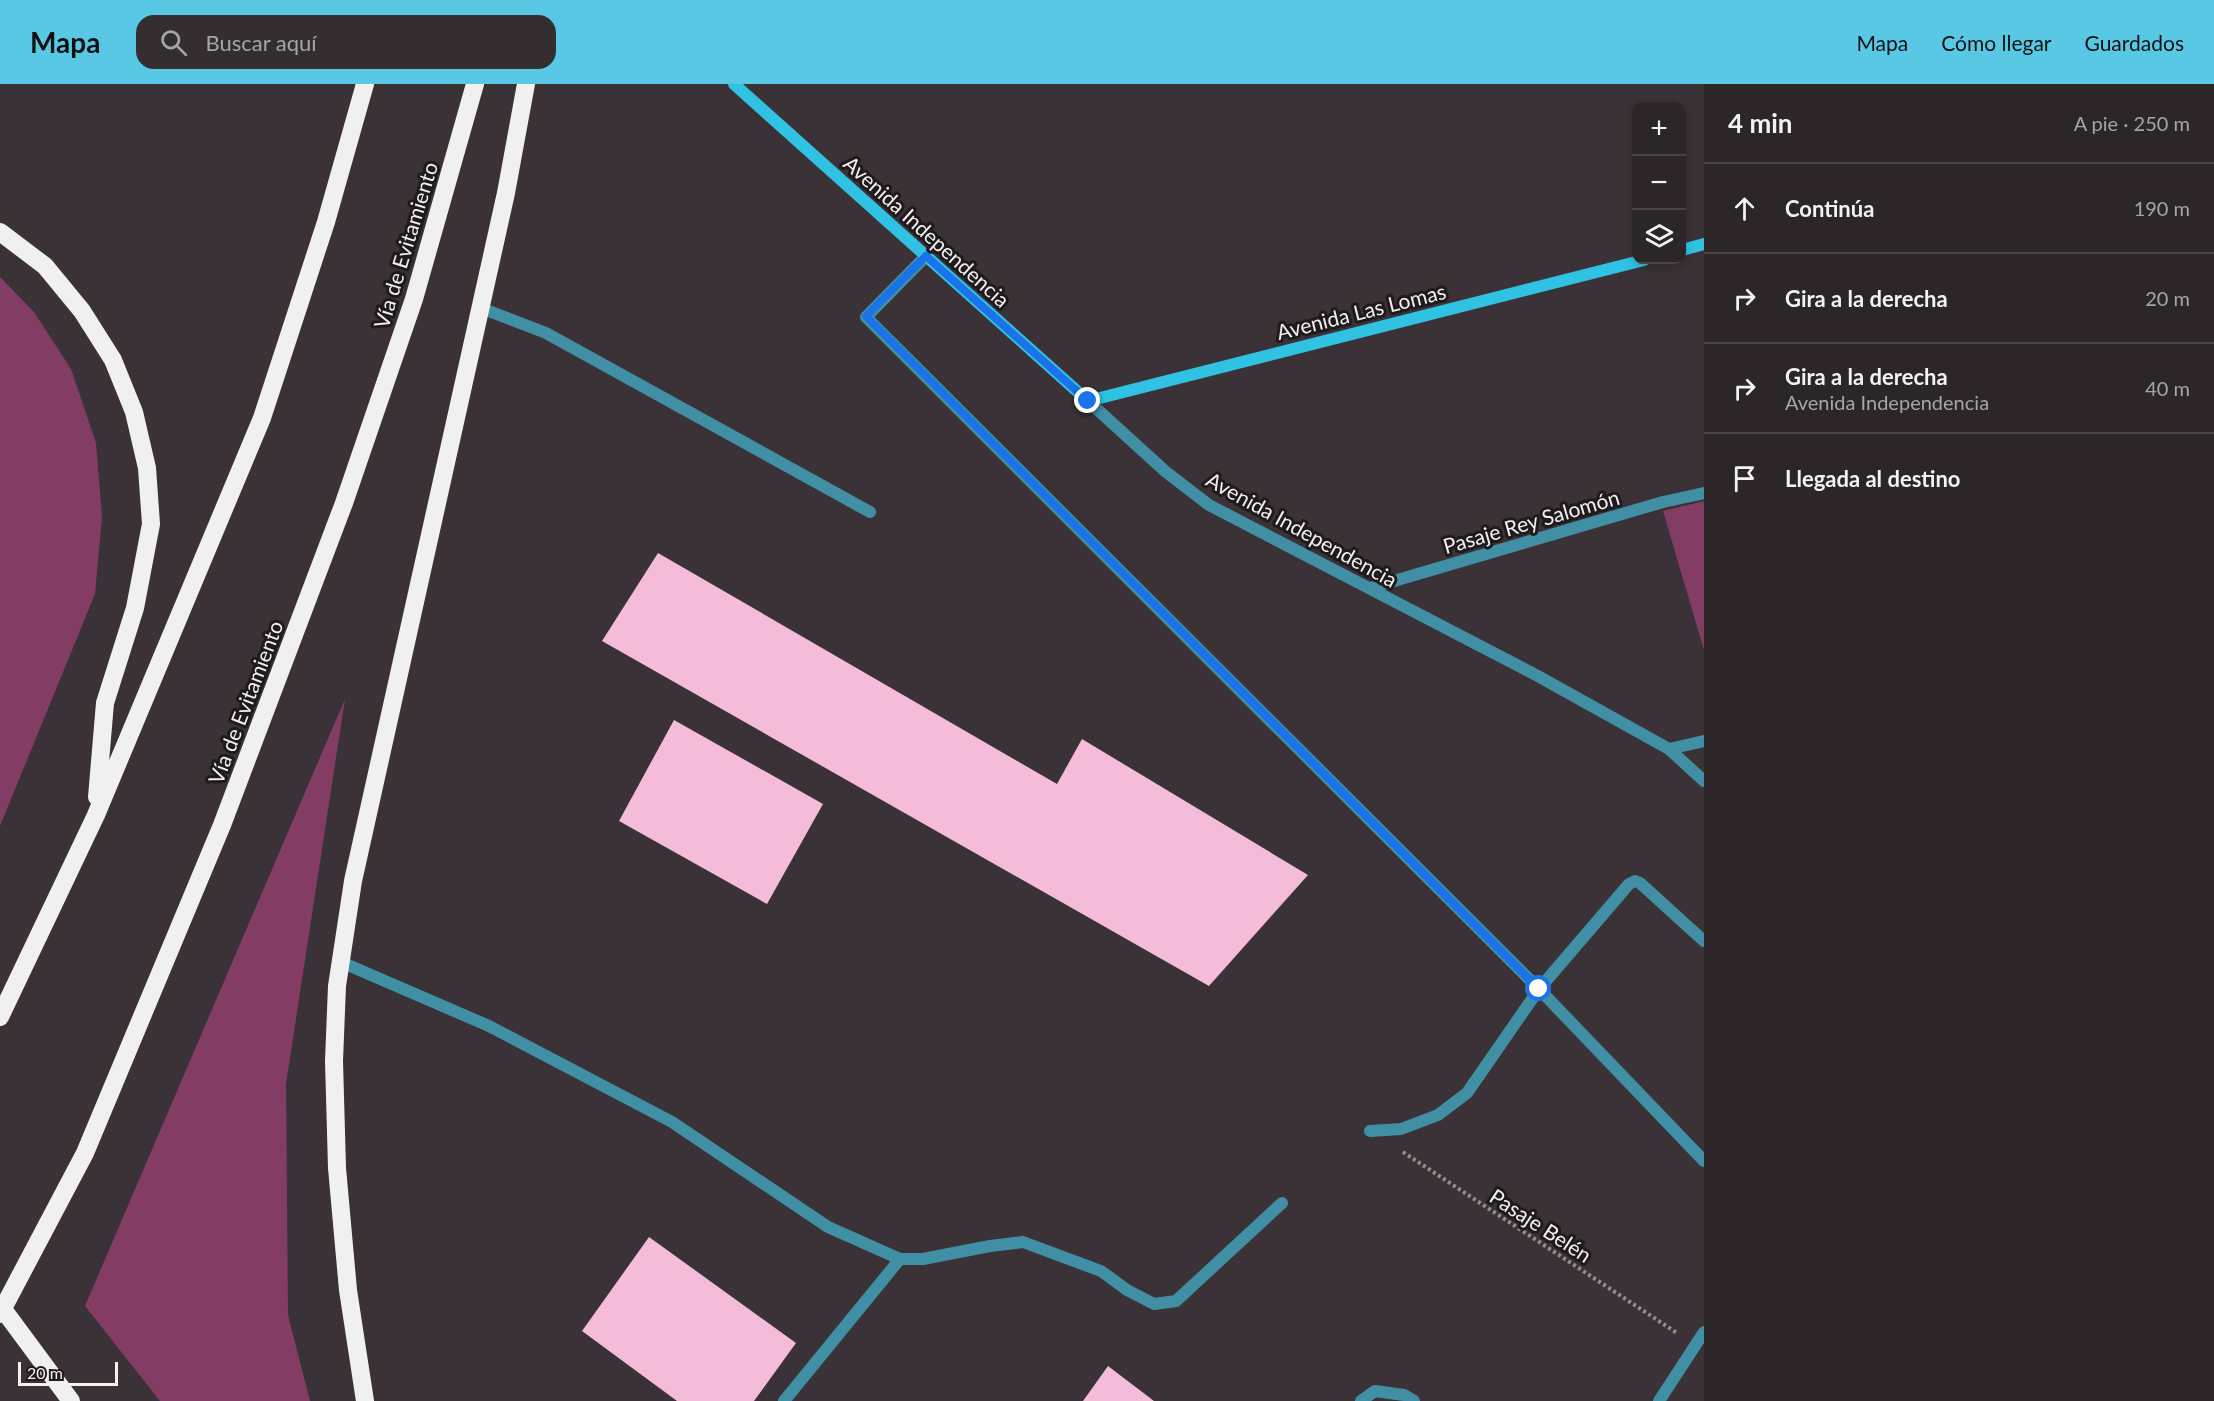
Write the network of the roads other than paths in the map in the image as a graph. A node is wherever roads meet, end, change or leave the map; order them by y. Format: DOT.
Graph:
graph roads {
  1 [pos="365,84"];
  2 [pos="475,84"];
  3 [pos="526,84"];
  4 [pos="734,84"];
  5 [pos="0,232"];
  6 [pos="1704,244"];
  7 [pos="1686,249"];
  8 [pos="926,256"];
  9 [pos="1632,263"];
  10 [pos="481,308"];
  11 [pos="1088,401"];
  12 [pos="1704,493"];
  13 [pos="870,512"];
  14 [pos="1370,588"];
  15 [pos="1704,741"];
  16 [pos="1669,749"];
  17 [pos="1704,781"];
  18 [pos="96,815"];
  19 [pos="1704,941"];
  20 [pos="341,962"];
  21 [pos="1539,989"];
  22 [pos="0,1017"];
  23 [pos="1370,1131"];
  24 [pos="1704,1161"];
  25 [pos="1282,1203"];
  26 [pos="900,1259"];
  27 [pos="0,1305"];
  28 [pos="0,1314"];
  29 [pos="1704,1332"];
  30 [pos="71,1401"];
  31 [pos="365,1401"];
  32 [pos="784,1401"];
  33 [pos="1361,1401"];
  34 [pos="1414,1401"];
  35 [pos="1659,1401"];
  1 -- 18 [label="highway"];
  2 -- 28 [label="highway, Vía de Evitamiento"];
  3 -- 10 [label="highway"];
  4 -- 8 [label="main road, Avenida Independencia"];
  5 -- 18 [label="highway"];
  6 -- 7 [label="main road"];
  8 -- 11 [label="main road, Avenida Independencia"];
  8 -- 21 [label="street"];
  9 -- 11 [label="main road, Avenida Las Lomas"];
  10 -- 13 [label="street"];
  10 -- 20 [label="highway"];
  11 -- 14 [label="street, Avenida Independencia"];
  12 -- 14 [label="street, Pasaje Rey Salomón"];
  14 -- 16 [label="street, Avenida Independencia"];
  15 -- 16 [label="street"];
  16 -- 17 [label="street, Avenida Independencia"];
  18 -- 22 [label="highway"];
  19 -- 21 [label="street"];
  20 -- 26 [label="street"];
  20 -- 31 [label="highway"];
  21 -- 23 [label="street"];
  21 -- 24 [label="street"];
  25 -- 26 [label="street"];
  26 -- 32 [label="street"];
  27 -- 30 [label="highway"];
  29 -- 35 [label="street"];
  33 -- 34 [label="street"];
}
